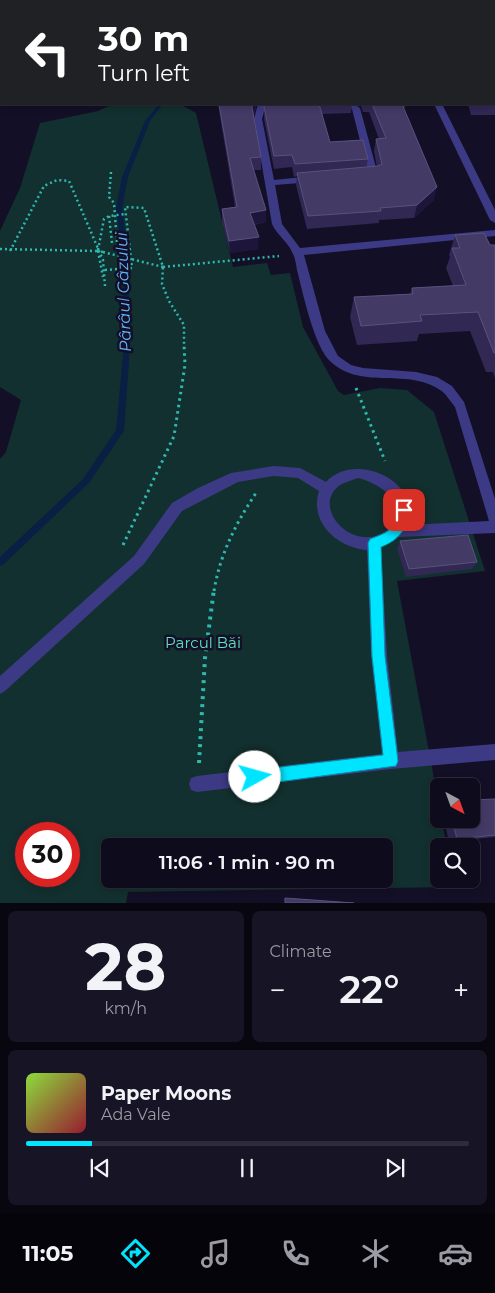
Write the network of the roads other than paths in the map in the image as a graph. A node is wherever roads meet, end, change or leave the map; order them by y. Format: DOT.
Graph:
graph roads {
  1 [pos="262,105"];
  2 [pos="351,105"];
  3 [pos="438,105"];
  4 [pos="354,176"];
  5 [pos="326,178"];
  6 [pos="269,183"];
  7 [pos="484,198"];
  8 [pos="495,199"];
  9 [pos="495,220"];
  10 [pos="495,233"];
  11 [pos="298,253"];
  12 [pos="327,489"];
  13 [pos="495,520"];
  14 [pos="495,527"];
  15 [pos="396,531"];
  16 [pos="374,543"];
  17 [pos="0,686"];
  18 [pos="495,752"];
  19 [pos="391,761"];
  20 [pos="197,784"];
  1 -- 6 [label="street"];
  2 -- 4 [label="street"];
  3 -- 7 [label="street"];
  5 -- 6 [label="street"];
  6 -- 11 [label="street"];
  7 -- 8 [label="street"];
  7 -- 9 [label="street"];
  10 -- 11 [label="street"];
  11 -- 13 [label="street"];
  12 -- 15 [label="street"];
  12 -- 16 [label="street"];
  12 -- 17 [label="street"];
  14 -- 15 [label="street"];
  15 -- 16 [label="street"];
  16 -- 19 [label="street"];
  18 -- 19 [label="street"];
  19 -- 20 [label="street"];
}
